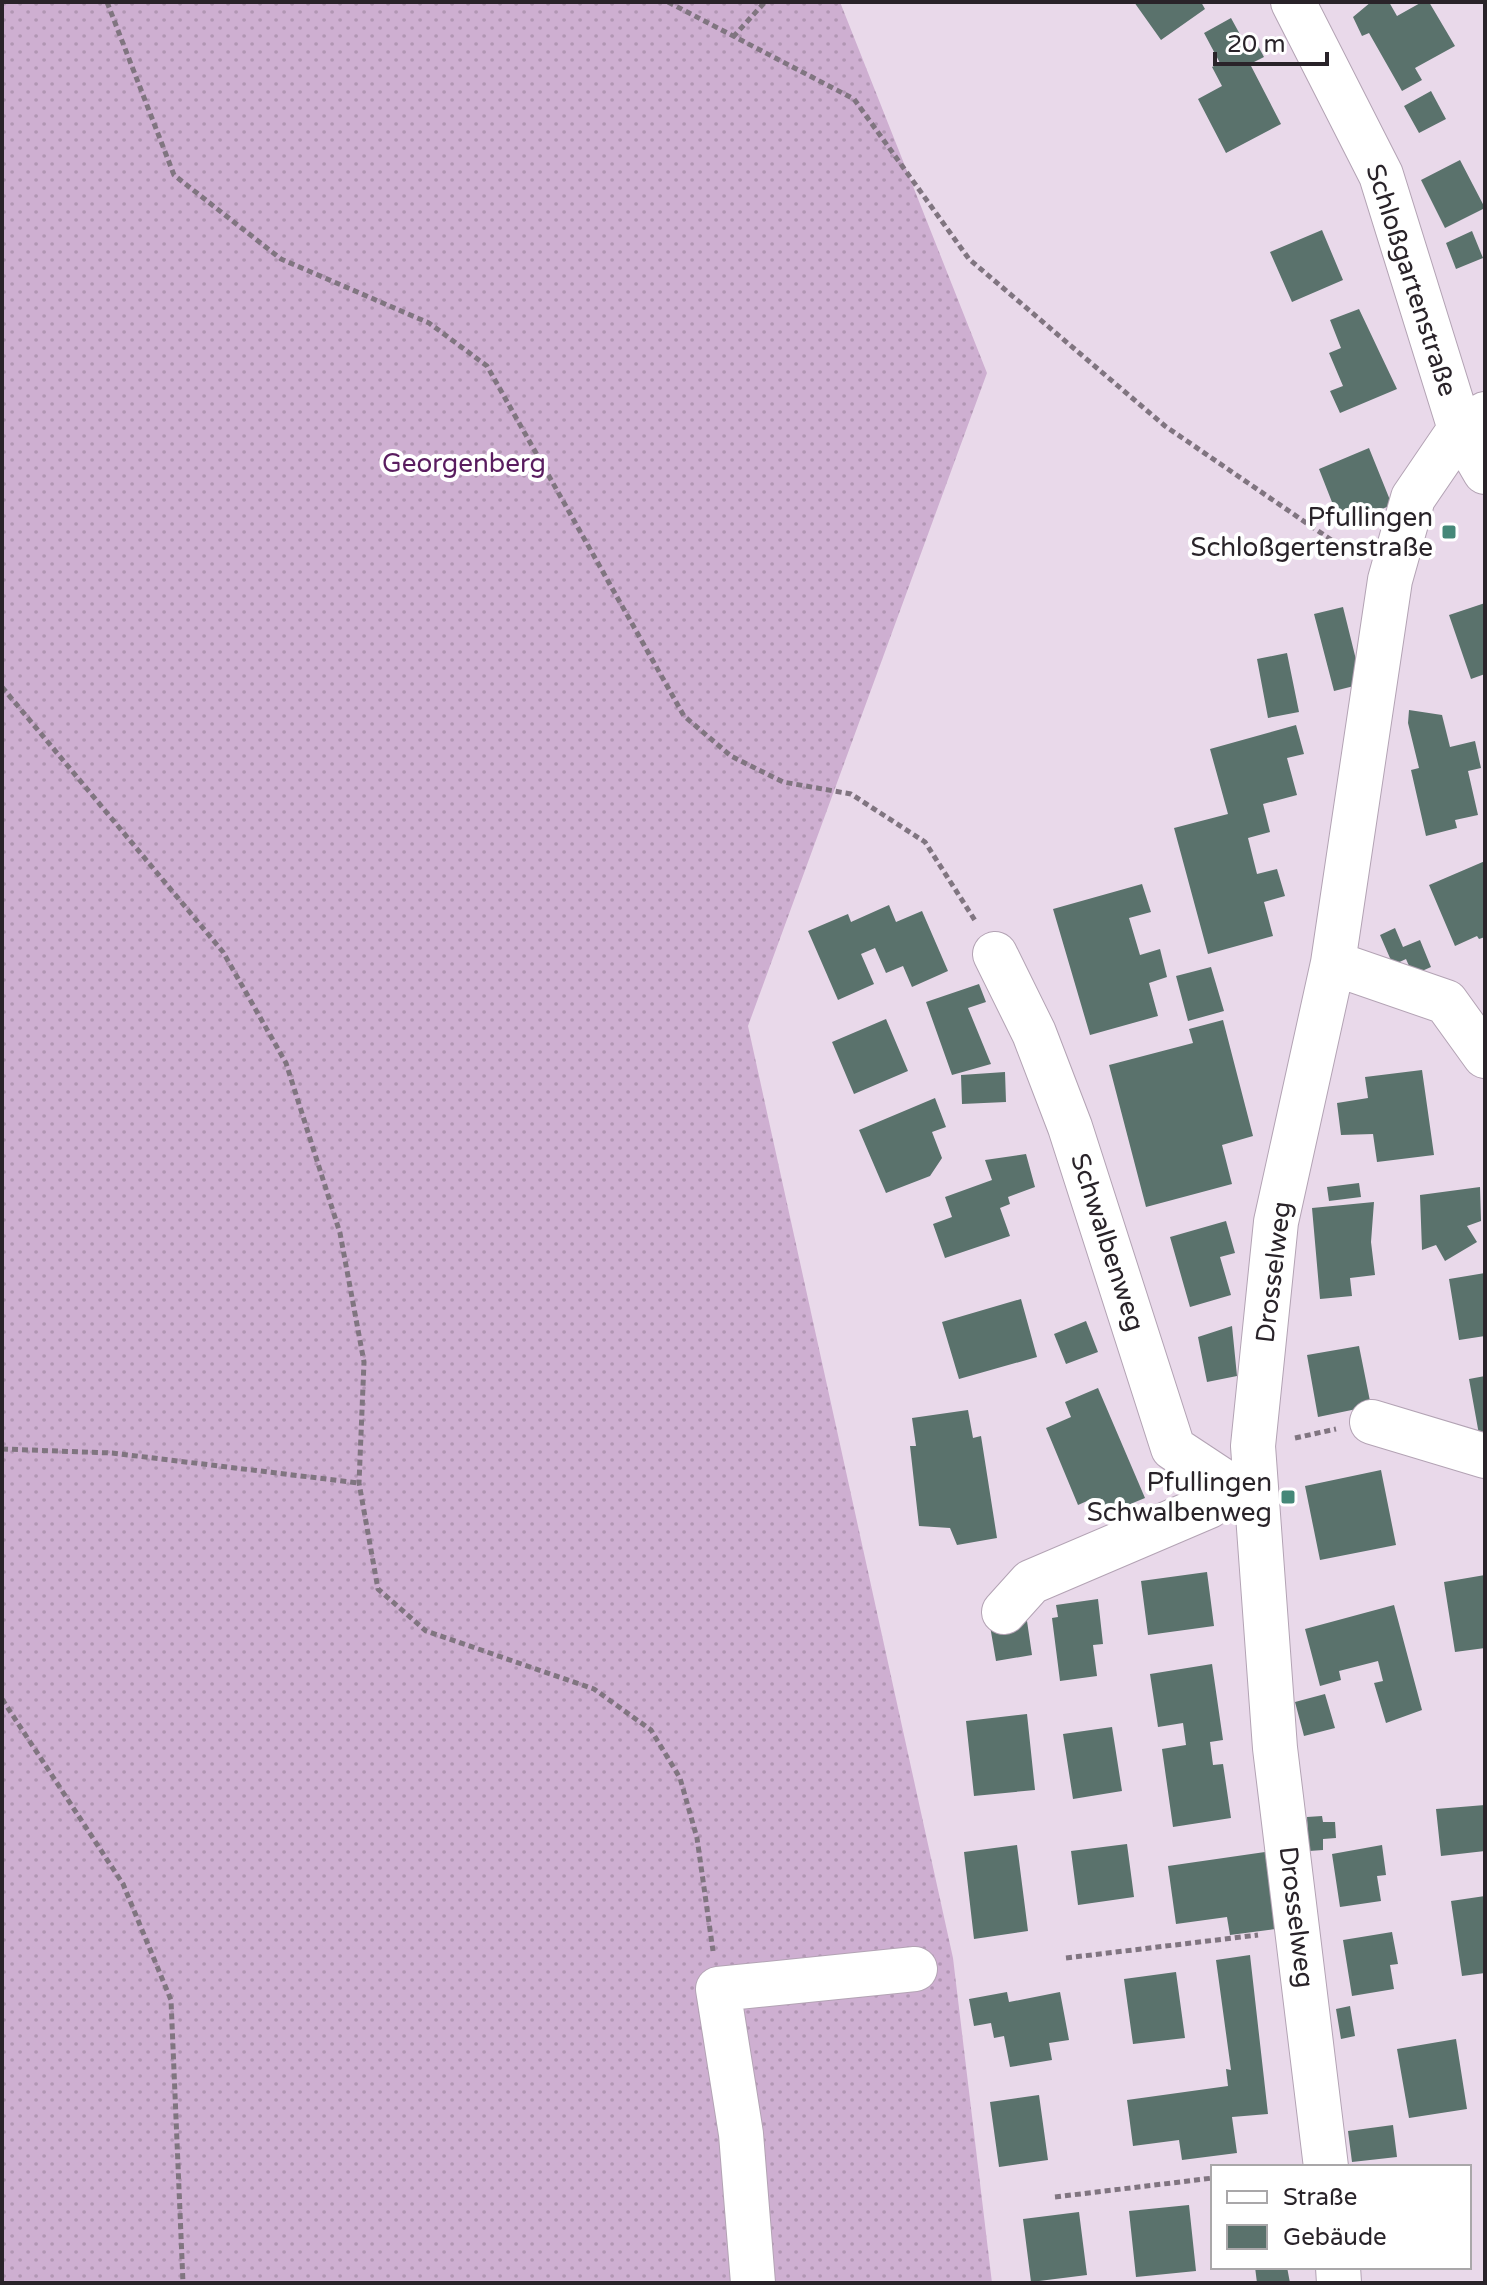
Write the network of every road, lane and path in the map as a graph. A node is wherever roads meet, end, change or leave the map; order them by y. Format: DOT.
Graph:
graph roads {
  1 [pos="107,2"];
  2 [pos="668,2"];
  3 [pos="765,2"];
  4 [pos="1293,2"];
  5 [pos="733,37"];
  6 [pos="1472,421"];
  7 [pos="1485,472"];
  8 [pos="1390,580"];
  9 [pos="2,687"];
  10 [pos="995,954"];
  11 [pos="1333,963"];
  12 [pos="1485,1056"];
  13 [pos="1372,1422"];
  14 [pos="1282,1440"];
  15 [pos="2,1449"];
  16 [pos="1485,1456"];
  17 [pos="359,1483"];
  18 [pos="1242,1484"];
  19 [pos="1004,1612"];
  20 [pos="2,1699"];
  21 [pos="1299,1930"];
  22 [pos="1066,1958"];
  23 [pos="915,1969"];
  24 [pos="718,1989"];
  25 [pos="1326,2165"];
  26 [pos="1211,2178"];
  27 [pos="1055,2197"];
  28 [pos="183,2283"];
  29 [pos="753,2283"];
  1 -- 10 [label="path"];
  2 -- 5 [label="path"];
  3 -- 5 [label="path"];
  4 -- 6 [label="street, Schloßgartenstraße"];
  5 -- 8 [label="path"];
  6 -- 7 [label="street, Schloßgartenstraße"];
  6 -- 8 [label="street, Drosselweg"];
  8 -- 11 [label="street, Drosselweg"];
  9 -- 17 [label="path"];
  10 -- 18 [label="street, Schwalbenweg"];
  11 -- 12 [label="street"];
  11 -- 18 [label="street, Drosselweg"];
  13 -- 14 [label="path"];
  13 -- 16 [label="street"];
  15 -- 17 [label="path"];
  17 -- 24 [label="path"];
  18 -- 19 [label="street"];
  18 -- 21 [label="street, Drosselweg"];
  20 -- 28 [label="path"];
  21 -- 22 [label="path"];
  21 -- 25 [label="street, Drosselweg"];
  23 -- 24 [label="street"];
  24 -- 29 [label="street"];
  26 -- 27 [label="path"];
}
